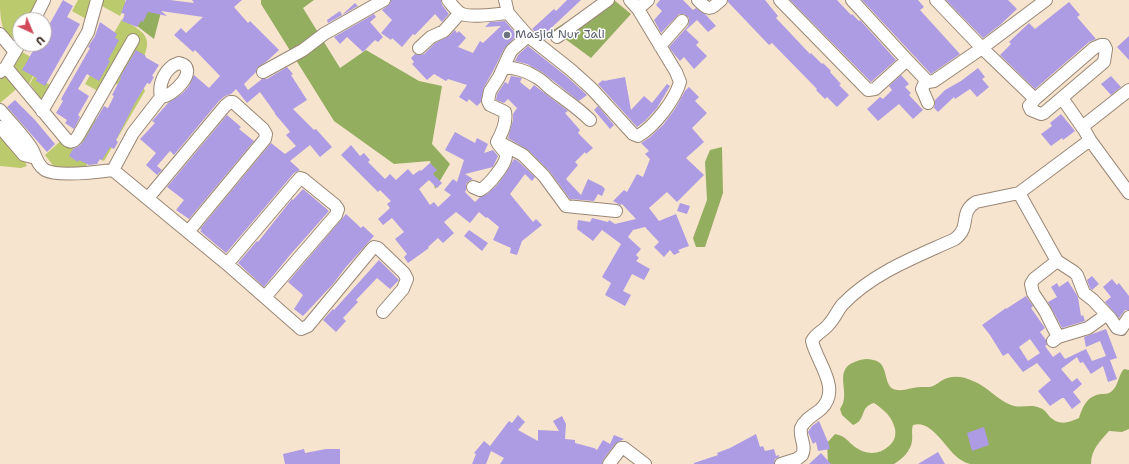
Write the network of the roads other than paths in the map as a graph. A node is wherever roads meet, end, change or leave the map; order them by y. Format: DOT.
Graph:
graph roads {
  1 [pos="44,0"];
  2 [pos="97,0"];
  3 [pos="384,0"];
  4 [pos="448,0"];
  5 [pos="505,0"];
  6 [pos="608,0"];
  7 [pos="648,0"];
  8 [pos="698,0"];
  9 [pos="721,0"];
  10 [pos="780,0"];
  11 [pos="852,0"];
  12 [pos="936,0"];
  13 [pos="1038,2"];
  14 [pos="634,5"];
  15 [pos="38,12"];
  16 [pos="460,13"];
  17 [pos="508,13"];
  18 [pos="682,21"];
  19 [pos="0,34"];
  20 [pos="528,36"];
  21 [pos="557,37"];
  22 [pos="133,40"];
  23 [pos="12,44"];
  24 [pos="660,46"];
  25 [pos="419,48"];
  26 [pos="982,48"];
  27 [pos="14,52"];
  28 [pos="907,60"];
  29 [pos="503,68"];
  30 [pos="3,69"];
  31 [pos="262,72"];
  32 [pos="926,80"];
  33 [pos="1129,90"];
  34 [pos="161,98"];
  35 [pos="1035,98"];
  36 [pos="1062,98"];
  37 [pos="928,103"];
  38 [pos="0,110"];
  39 [pos="42,111"];
  40 [pos="590,120"];
  41 [pos="0,127"];
  42 [pos="1082,127"];
  43 [pos="1090,140"];
  44 [pos="498,141"];
  45 [pos="36,158"];
  46 [pos="113,170"];
  47 [pos="473,187"];
  48 [pos="1019,193"];
  49 [pos="1129,193"];
  50 [pos="148,198"];
  51 [pos="616,212"];
  52 [pos="188,232"];
  53 [pos="1057,261"];
  54 [pos="227,264"];
  55 [pos="265,297"];
  56 [pos="383,312"];
  57 [pos="1106,315"];
  58 [pos="1129,317"];
  59 [pos="609,464"];
  60 [pos="645,464"];
  61 [pos="781,464"];
  1 -- 15 [label="street"];
  2 -- 39 [label="street"];
  3 -- 31 [label="street"];
  4 -- 16 [label="street"];
  5 -- 17 [label="street"];
  6 -- 21 [label="street"];
  7 -- 14 [label="street"];
  8 -- 9 [label="street"];
  10 -- 28 [label="street"];
  11 -- 28 [label="street"];
  12 -- 26 [label="street"];
  13 -- 26 [label="street"];
  14 -- 24 [label="street"];
  16 -- 17 [label="street"];
  16 -- 25 [label="street"];
  17 -- 20 [label="street"];
  18 -- 24 [label="street"];
  19 -- 23 [label="street"];
  20 -- 24 [label="street"];
  20 -- 29 [label="street"];
  22 -- 39 [label="street"];
  26 -- 32 [label="street"];
  26 -- 35 [label="street"];
  27 -- 30 [label="street"];
  28 -- 32 [label="street"];
  29 -- 40 [label="street"];
  29 -- 44 [label="street"];
  30 -- 39 [label="street"];
  32 -- 37 [label="street"];
  33 -- 42 [label="street"];
  34 -- 46 [label="street"];
  35 -- 36 [label="street"];
  35 -- 36 [label="street"];
  36 -- 42 [label="street"];
  38 -- 45 [label="street"];
  41 -- 45 [label="street"];
  42 -- 43 [label="street"];
  43 -- 48 [label="street"];
  43 -- 49 [label="street"];
  44 -- 47 [label="street"];
  44 -- 51 [label="street"];
  45 -- 46 [label="street"];
  46 -- 50 [label="street"];
  48 -- 53 [label="street"];
  48 -- 61 [label="street"];
  50 -- 52 [label="street"];
  50 -- 52 [label="street"];
  52 -- 54 [label="street"];
  53 -- 57 [label="street"];
  53 -- 57 [label="street"];
  54 -- 55 [label="street"];
  54 -- 55 [label="street"];
  55 -- 56 [label="street"];
  57 -- 58 [label="street"];
  59 -- 60 [label="street"];
}
